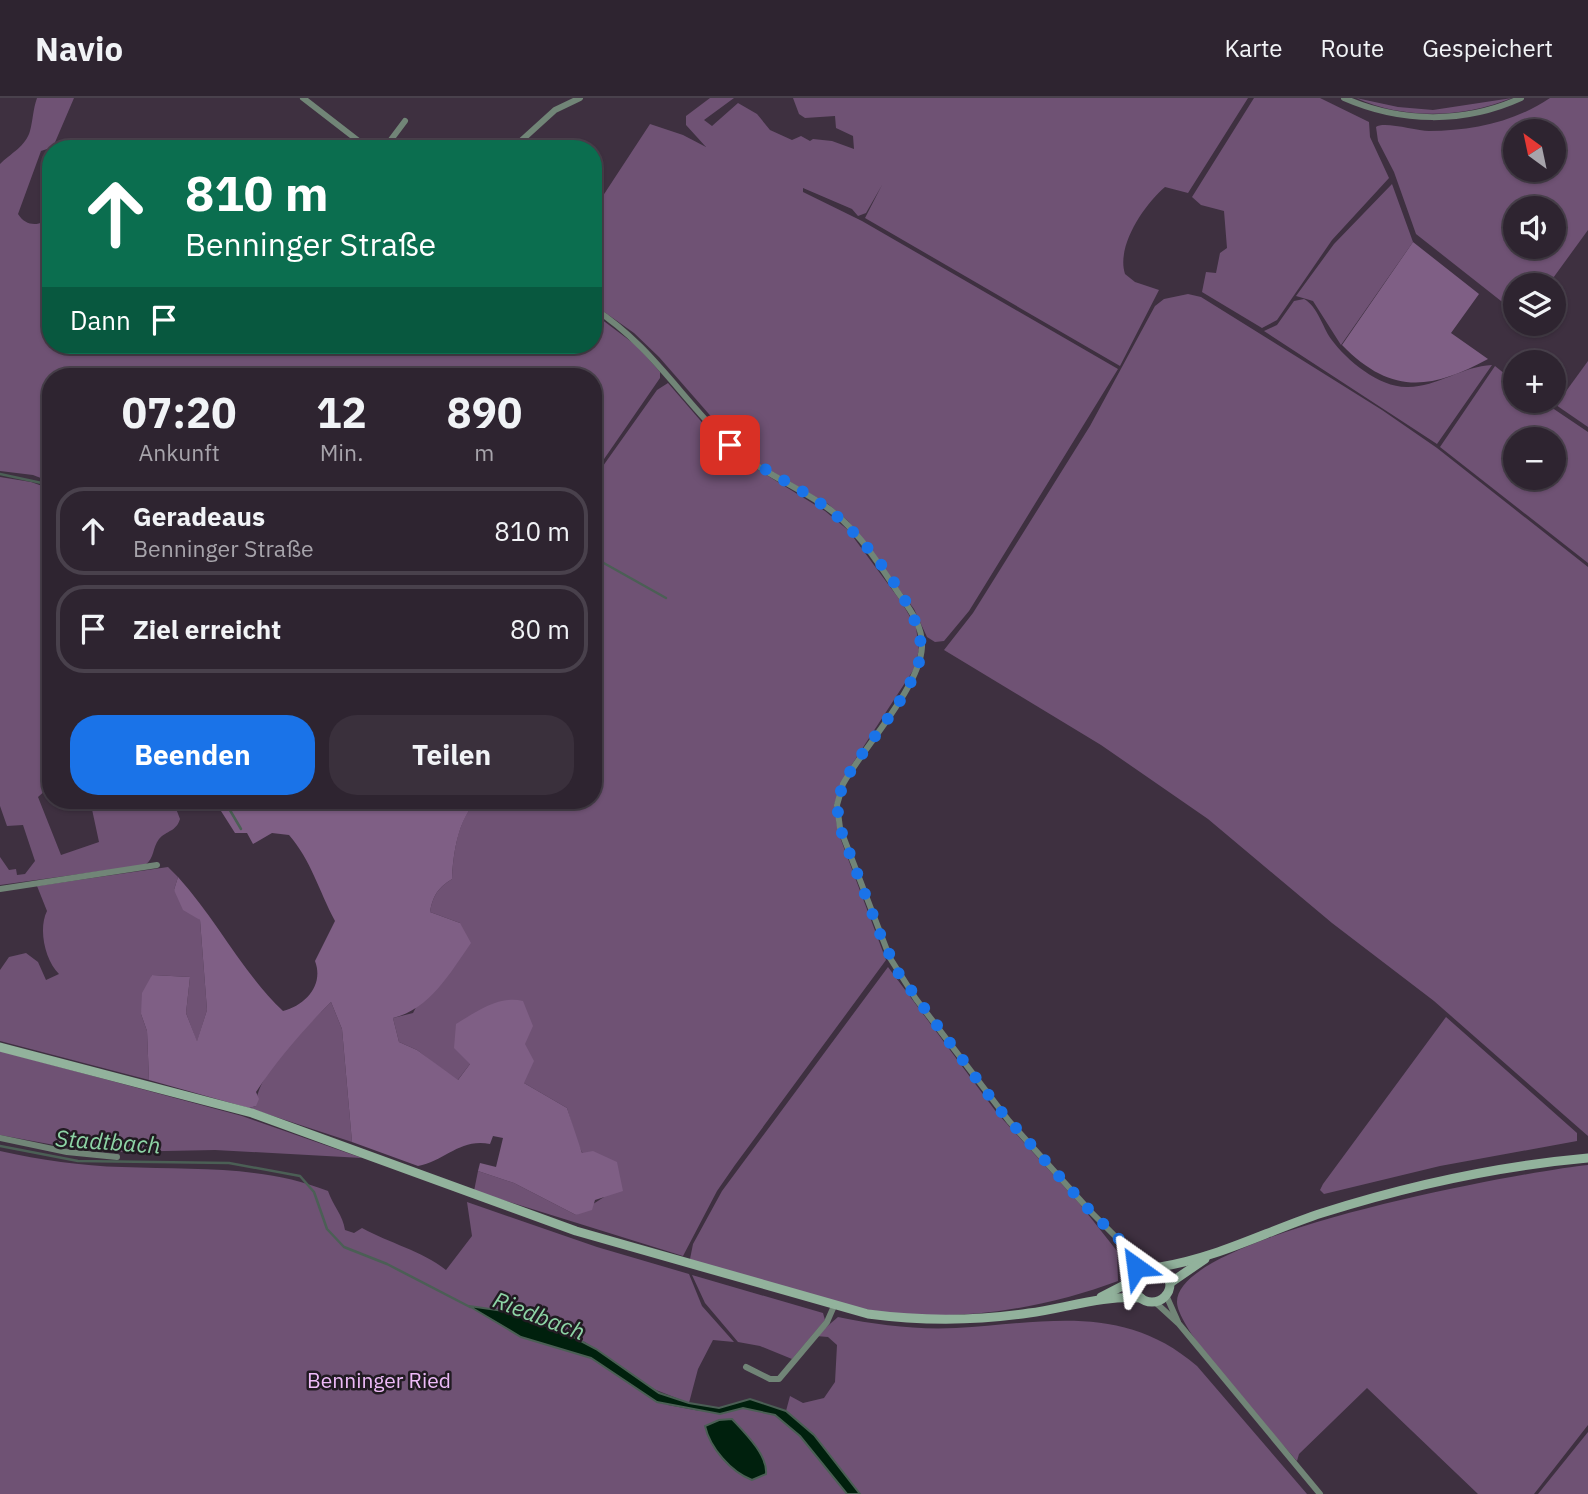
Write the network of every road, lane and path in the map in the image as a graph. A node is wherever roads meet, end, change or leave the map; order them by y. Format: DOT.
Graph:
graph roads {
  1 [pos="303,98"];
  2 [pos="580,98"];
  3 [pos="1344,98"];
  4 [pos="1521,98"];
  5 [pos="405,121"];
  6 [pos="357,140"];
  7 [pos="391,140"];
  8 [pos="522,140"];
  9 [pos="602,316"];
  10 [pos="157,865"];
  11 [pos="0,888"];
  12 [pos="0,1047"];
  13 [pos="0,1138"];
  14 [pos="117,1157"];
  15 [pos="1588,1158"];
  16 [pos="1132,1253"];
  17 [pos="1209,1256"];
  18 [pos="1149,1265"];
  19 [pos="1160,1267"];
  20 [pos="1136,1276"];
  21 [pos="1170,1283"];
  22 [pos="1166,1295"];
  23 [pos="1141,1298"];
  24 [pos="1096,1300"];
  25 [pos="1155,1301"];
  26 [pos="834,1306"];
  27 [pos="1179,1324"];
  28 [pos="746,1367"];
  29 [pos="1320,1494"];
  1 -- 6 [label="street"];
  2 -- 8 [label="street"];
  3 -- 4 [label="street"];
  5 -- 7 [label="street"];
  9 -- 16 [label="street"];
  10 -- 11 [label="street"];
  12 -- 26 [label="main road"];
  13 -- 14 [label="street"];
  15 -- 17 [label="main road"];
  16 -- 18 [label="street"];
  16 -- 20 [label="street"];
  17 -- 19 [label="main road"];
  17 -- 21 [label="main road"];
  18 -- 19 [label="main road"];
  18 -- 20 [label="main road"];
  19 -- 21 [label="main road"];
  20 -- 23 [label="main road"];
  20 -- 24 [label="main road"];
  21 -- 22 [label="main road"];
  22 -- 25 [label="main road"];
  22 -- 27 [label="street"];
  23 -- 24 [label="main road"];
  23 -- 25 [label="main road"];
  24 -- 26 [label="main road"];
  25 -- 27 [label="street"];
  26 -- 28 [label="street"];
  27 -- 29 [label="street"];
}
